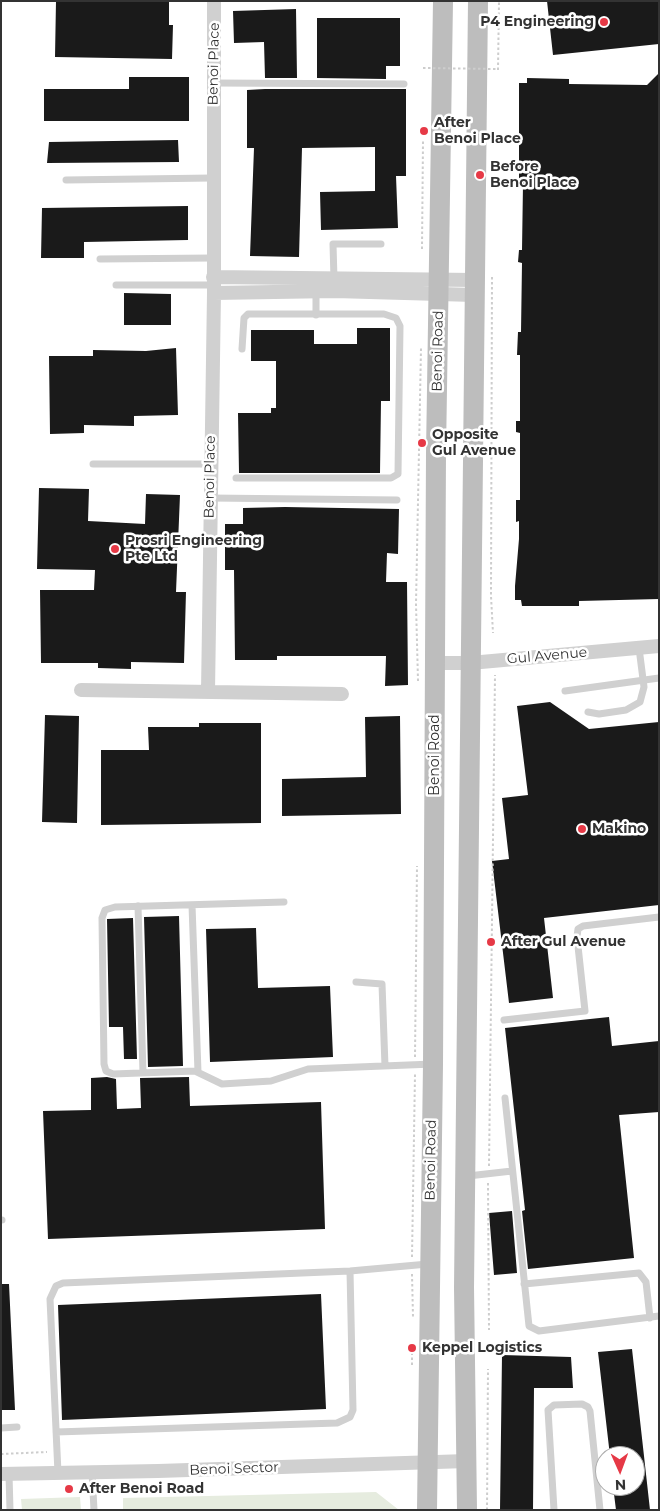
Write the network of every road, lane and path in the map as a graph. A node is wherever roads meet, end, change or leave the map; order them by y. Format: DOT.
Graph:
graph roads {
  1 [pos="214,1"];
  2 [pos="443,1"];
  3 [pos="478,1"];
  4 [pos="499,1"];
  5 [pos="424,68"];
  6 [pos="214,83"];
  7 [pos="404,84"];
  8 [pos="423,140"];
  9 [pos="212,178"];
  10 [pos="66,180"];
  11 [pos="381,244"];
  12 [pos="425,252"];
  13 [pos="213,258"];
  14 [pos="100,259"];
  15 [pos="480,283"];
  16 [pos="116,285"];
  17 [pos="213,285"];
  18 [pos="316,285"];
  19 [pos="334,285"];
  20 [pos="439,287"];
  21 [pos="316,315"];
  22 [pos="421,339"];
  23 [pos="242,349"];
  24 [pos="93,464"];
  25 [pos="210,464"];
  26 [pos="236,478"];
  27 [pos="209,498"];
  28 [pos="397,500"];
  29 [pos="493,632"];
  30 [pos="659,646"];
  31 [pos="640,648"];
  32 [pos="470,662"];
  33 [pos="435,663"];
  34 [pos="495,675"];
  35 [pos="659,678"];
  36 [pos="644,681"];
  37 [pos="418,682"];
  38 [pos="81,690"];
  39 [pos="208,691"];
  40 [pos="565,691"];
  41 [pos="342,694"];
  42 [pos="588,712"];
  43 [pos="419,861"];
  44 [pos="284,902"];
  45 [pos="192,905"];
  46 [pos="138,906"];
  47 [pos="659,918"];
  48 [pos="356,982"];
  49 [pos="504,1020"];
  50 [pos="424,1064"];
  51 [pos="385,1066"];
  52 [pos="198,1072"];
  53 [pos="143,1073"];
  54 [pos="505,1098"];
  55 [pos="512,1171"];
  56 [pos="489,1173"];
  57 [pos="466,1176"];
  58 [pos="420,1265"];
  59 [pos="350,1271"];
  60 [pos="524,1284"];
  61 [pos="659,1316"];
  62 [pos="413,1318"];
  63 [pos="650,1318"];
  64 [pos="489,1330"];
  65 [pos="488,1369"];
  66 [pos="17,1427"];
  67 [pos="1,1428"];
  68 [pos="56,1432"];
  69 [pos="57,1452"];
  70 [pos="1,1454"];
  71 [pos="467,1461"];
  72 [pos="427,1462"];
  73 [pos="92,1472"];
  74 [pos="58,1473"];
  75 [pos="5,1474"];
  76 [pos="10,1510"];
  77 [pos="94,1510"];
  78 [pos="427,1510"];
  79 [pos="467,1510"];
  80 [pos="487,1510"];
  81 [pos="554,1510"];
  82 [pos="600,1510"];
  1 -- 6 [label="street, Benoi Place"];
  2 -- 20 [label="main road, Benoi Road"];
  3 -- 15 [label="main road"];
  4 -- 5 [label="path, bridge"];
  6 -- 7 [label="lane"];
  6 -- 9 [label="street, Benoi Place"];
  8 -- 12 [label="path"];
  9 -- 10 [label="lane"];
  9 -- 13 [label="street, Benoi Place"];
  11 -- 19 [label="lane"];
  13 -- 14 [label="lane"];
  13 -- 17 [label="street, Benoi Place"];
  15 -- 20 [label="street"];
  15 -- 29 [label="path"];
  15 -- 32 [label="main road"];
  16 -- 17 [label="lane"];
  17 -- 18 [label="street"];
  17 -- 25 [label="street, Benoi Place"];
  18 -- 19 [label="street"];
  18 -- 21 [label="lane"];
  19 -- 20 [label="street"];
  20 -- 33 [label="main road, Benoi Road"];
  21 -- 23 [label="lane"];
  21 -- 26 [label="lane"];
  22 -- 37 [label="path"];
  24 -- 25 [label="lane"];
  25 -- 27 [label="street, Benoi Place"];
  27 -- 28 [label="lane"];
  27 -- 39 [label="street, Benoi Place"];
  30 -- 31 [label="street, Gul Avenue"];
  31 -- 32 [label="street, Gul Avenue"];
  31 -- 36 [label="lane"];
  32 -- 33 [label="street, Gul Avenue"];
  32 -- 57 [label="main road"];
  33 -- 50 [label="main road, Benoi Road"];
  34 -- 56 [label="path"];
  35 -- 36 [label="lane"];
  36 -- 40 [label="lane"];
  36 -- 42 [label="lane"];
  38 -- 39 [label="street"];
  39 -- 41 [label="street"];
  43 -- 50 [label="path"];
  44 -- 45 [label="lane"];
  45 -- 46 [label="lane"];
  45 -- 52 [label="lane"];
  46 -- 53 [label="lane"];
  46 -- 53 [label="lane"];
  47 -- 49 [label="lane"];
  48 -- 51 [label="lane"];
  50 -- 51 [label="lane"];
  50 -- 58 [label="main road, Benoi Road"];
  50 -- 58 [label="path"];
  51 -- 52 [label="lane"];
  52 -- 53 [label="lane"];
  54 -- 55 [label="lane"];
  55 -- 56 [label="lane"];
  55 -- 60 [label="lane"];
  56 -- 57 [label="lane"];
  56 -- 64 [label="path"];
  57 -- 71 [label="main road"];
  58 -- 59 [label="lane"];
  58 -- 62 [label="path"];
  58 -- 72 [label="main road, Benoi Road"];
  59 -- 68 [label="lane"];
  59 -- 68 [label="lane"];
  60 -- 63 [label="lane"];
  60 -- 63 [label="lane"];
  61 -- 63 [label="lane"];
  65 -- 80 [label="path"];
  66 -- 67 [label="lane"];
  68 -- 69 [label="lane"];
  69 -- 70 [label="path"];
  69 -- 74 [label="lane"];
  71 -- 72 [label="street, Benoi Sector"];
  71 -- 79 [label="main road"];
  72 -- 73 [label="street, Benoi Sector"];
  72 -- 78 [label="main road, Benoi Road"];
  73 -- 74 [label="street, Benoi Sector"];
  73 -- 77 [label="lane"];
  74 -- 75 [label="street, Benoi Sector"];
  75 -- 76 [label="lane"];
  81 -- 82 [label="lane"];
}
